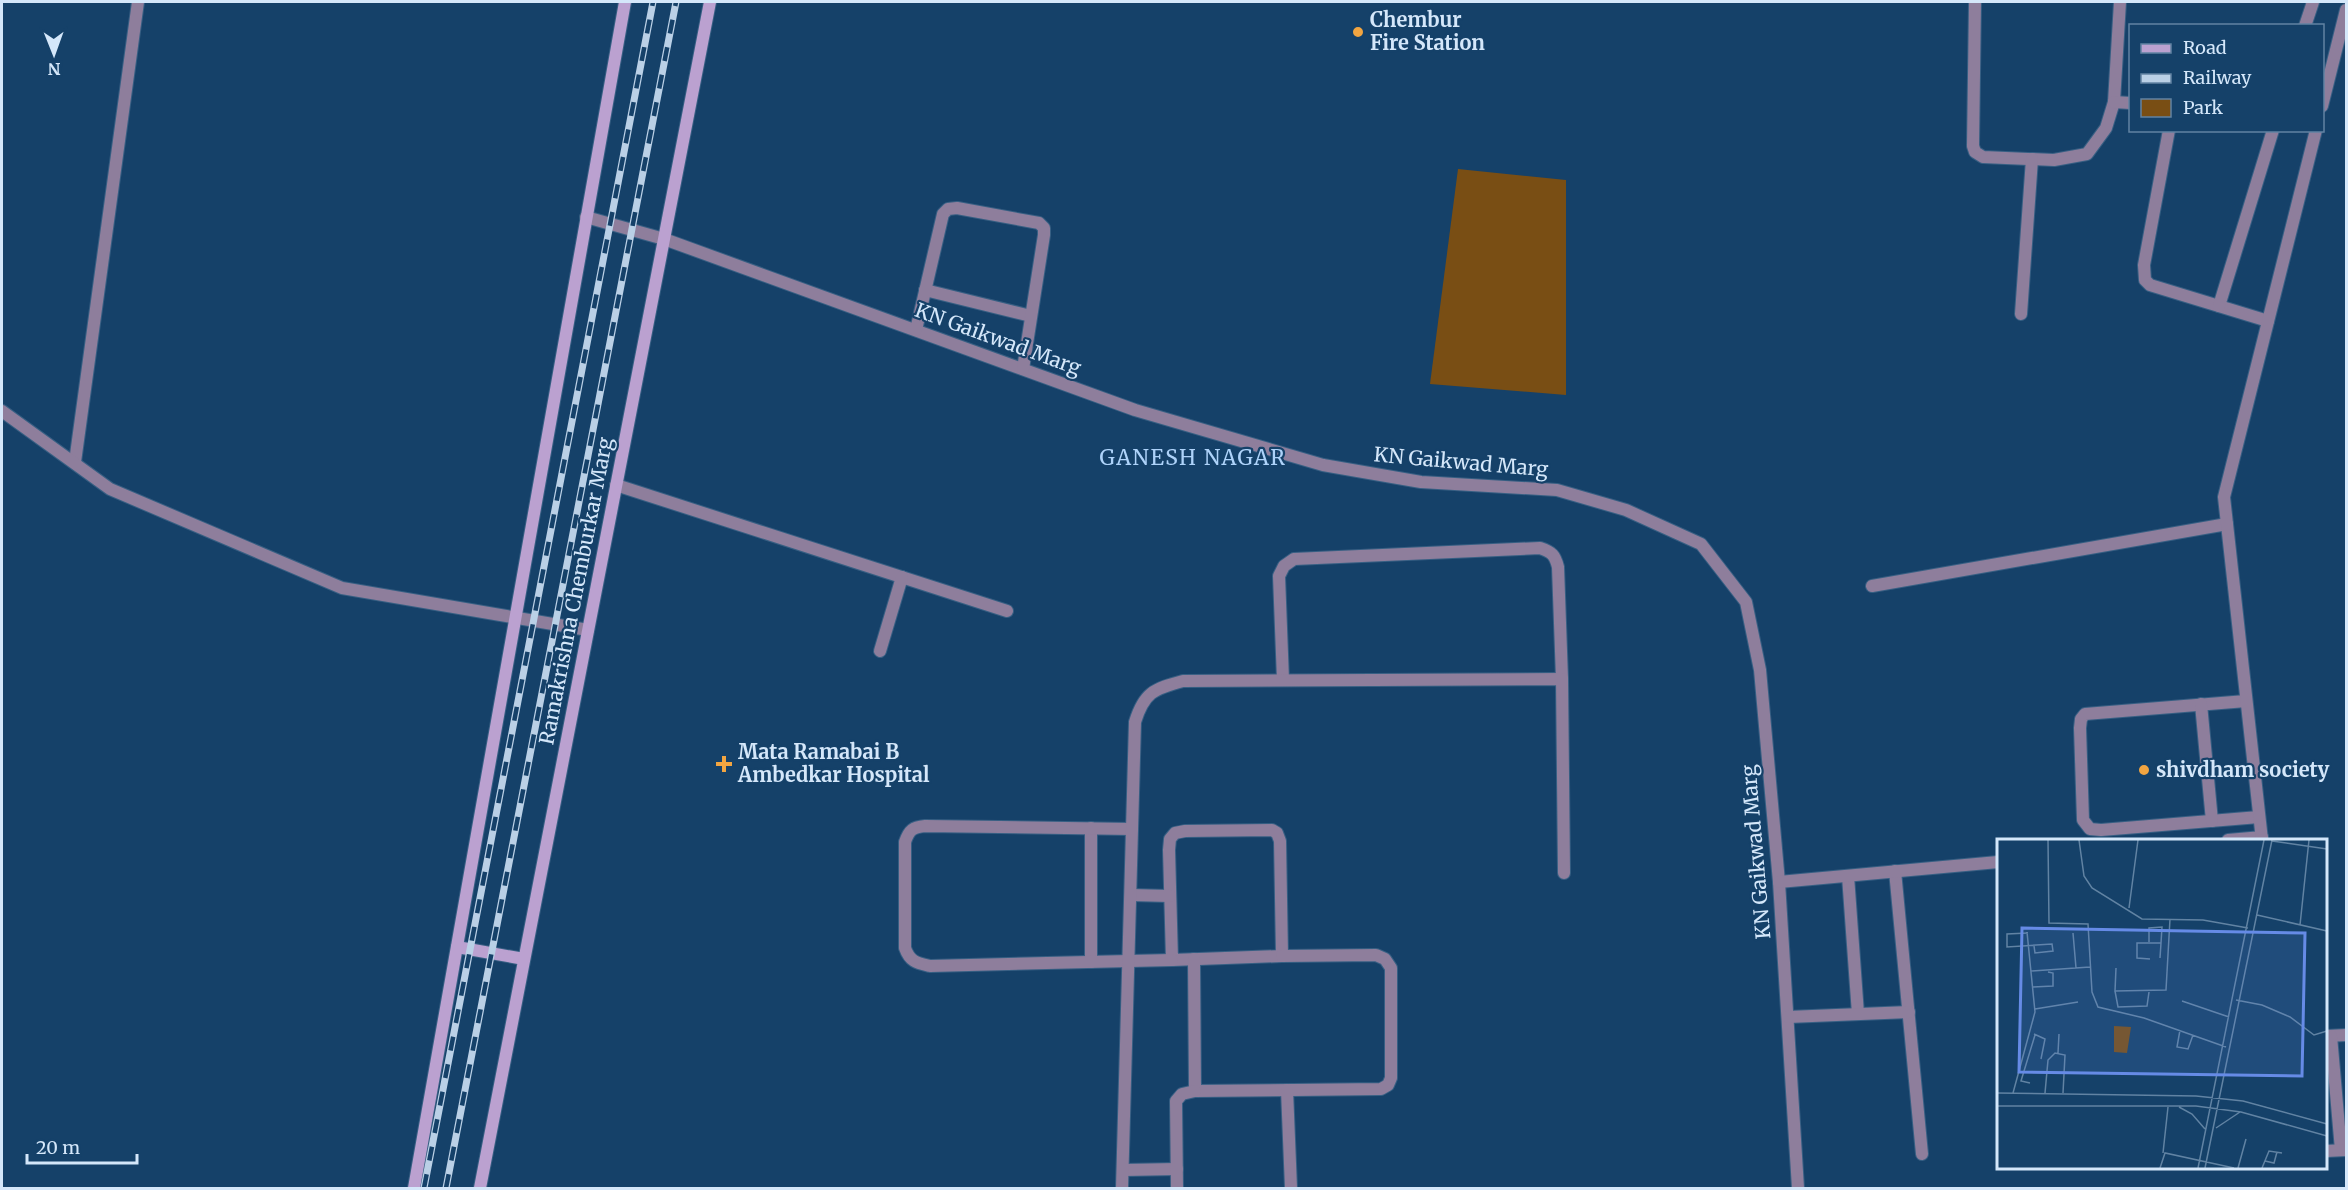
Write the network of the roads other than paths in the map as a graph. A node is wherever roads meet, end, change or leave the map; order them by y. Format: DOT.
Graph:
graph roads {
  1 [pos="138,2"];
  2 [pos="625,2"];
  3 [pos="710,2"];
  4 [pos="1975,2"];
  5 [pos="2120,2"];
  6 [pos="2313,2"];
  7 [pos="2346,10"];
  8 [pos="2306,24"];
  9 [pos="2324,98"];
  10 [pos="2114,102"];
  11 [pos="2129,104"];
  12 [pos="2169,132"];
  13 [pos="2272,132"];
  14 [pos="2315,132"];
  15 [pos="2032,159"];
  16 [pos="586,217"];
  17 [pos="664,239"];
  18 [pos="925,290"];
  19 [pos="2219,306"];
  20 [pos="2021,314"];
  21 [pos="1031,316"];
  22 [pos="2268,321"];
  23 [pos="916,330"];
  24 [pos="1023,369"];
  25 [pos="2,411"];
  26 [pos="75,462"];
  27 [pos="616,485"];
  28 [pos="2227,524"];
  29 [pos="902,577"];
  30 [pos="1872,586"];
  31 [pos="1007,611"];
  32 [pos="515,618"];
  33 [pos="588,630"];
  34 [pos="880,651"];
  35 [pos="1562,679"];
  36 [pos="1283,680"];
  37 [pos="2247,701"];
  38 [pos="2201,704"];
  39 [pos="2259,817"];
  40 [pos="2212,821"];
  41 [pos="1091,828"];
  42 [pos="1132,829"];
  43 [pos="2262,839"];
  44 [pos="1997,862"];
  45 [pos="1895,871"];
  46 [pos="1564,873"];
  47 [pos="1848,876"];
  48 [pos="1779,882"];
  49 [pos="1131,895"];
  50 [pos="1170,896"];
  51 [pos="457,947"];
  52 [pos="1282,956"];
  53 [pos="524,959"];
  54 [pos="1194,959"];
  55 [pos="1172,960"];
  56 [pos="1129,961"];
  57 [pos="1091,962"];
  58 [pos="1909,1012"];
  59 [pos="1858,1014"];
  60 [pos="1788,1017"];
  61 [pos="2346,1035"];
  62 [pos="2328,1036"];
  63 [pos="1287,1090"];
  64 [pos="1195,1091"];
  65 [pos="2344,1150"];
  66 [pos="2327,1151"];
  67 [pos="1922,1154"];
  68 [pos="1177,1169"];
  69 [pos="1123,1170"];
  70 [pos="414,1188"];
  71 [pos="480,1188"];
  72 [pos="1122,1188"];
  73 [pos="1177,1188"];
  74 [pos="1291,1188"];
  75 [pos="1798,1188"];
  1 -- 26 [label="street"];
  2 -- 16 [label="main road"];
  3 -- 17 [label="main road, Ramakrishna Chemburkar Marg"];
  4 -- 15 [label="street"];
  5 -- 10 [label="street"];
  6 -- 8 [label="street"];
  7 -- 9 [label="street"];
  10 -- 11 [label="street"];
  10 -- 15 [label="street"];
  12 -- 19 [label="street"];
  13 -- 19 [label="street"];
  14 -- 22 [label="street"];
  15 -- 20 [label="street"];
  16 -- 17 [label="street, KN Gaikwad Marg"];
  16 -- 32 [label="main road"];
  17 -- 23 [label="street, KN Gaikwad Marg"];
  17 -- 27 [label="main road, Ramakrishna Chemburkar Marg"];
  18 -- 21 [label="street"];
  18 -- 21 [label="street"];
  18 -- 23 [label="street"];
  19 -- 22 [label="street"];
  21 -- 24 [label="street"];
  22 -- 28 [label="street"];
  23 -- 24 [label="street, KN Gaikwad Marg"];
  24 -- 48 [label="street, KN Gaikwad Marg"];
  25 -- 26 [label="street"];
  26 -- 32 [label="street"];
  27 -- 29 [label="street"];
  27 -- 33 [label="main road, Ramakrishna Chemburkar Marg"];
  28 -- 30 [label="street"];
  28 -- 37 [label="street"];
  29 -- 31 [label="street"];
  29 -- 34 [label="street"];
  32 -- 33 [label="street"];
  32 -- 51 [label="main road"];
  33 -- 53 [label="main road, Ramakrishna Chemburkar Marg"];
  35 -- 36 [label="street"];
  35 -- 36 [label="street"];
  35 -- 46 [label="street"];
  36 -- 42 [label="street"];
  37 -- 38 [label="street"];
  37 -- 39 [label="street"];
  38 -- 40 [label="street"];
  38 -- 40 [label="street"];
  39 -- 40 [label="street"];
  39 -- 43 [label="street"];
  41 -- 42 [label="street"];
  41 -- 57 [label="street"];
  41 -- 57 [label="street"];
  42 -- 49 [label="street"];
  44 -- 45 [label="street"];
  45 -- 47 [label="street"];
  45 -- 58 [label="street"];
  47 -- 48 [label="street"];
  47 -- 59 [label="street"];
  48 -- 60 [label="street, KN Gaikwad Marg"];
  49 -- 50 [label="street"];
  49 -- 56 [label="street"];
  50 -- 52 [label="street"];
  50 -- 55 [label="street"];
  51 -- 53 [label="main road"];
  51 -- 70 [label="main road"];
  52 -- 54 [label="street"];
  52 -- 63 [label="street"];
  53 -- 71 [label="main road, Ramakrishna Chemburkar Marg"];
  54 -- 55 [label="street"];
  54 -- 64 [label="street"];
  55 -- 56 [label="street"];
  56 -- 57 [label="street"];
  56 -- 69 [label="street"];
  58 -- 59 [label="street"];
  58 -- 67 [label="street"];
  59 -- 60 [label="street"];
  60 -- 75 [label="street, KN Gaikwad Marg"];
  61 -- 62 [label="street"];
  62 -- 65 [label="street"];
  63 -- 64 [label="street"];
  63 -- 74 [label="street"];
  64 -- 68 [label="street"];
  65 -- 66 [label="street"];
  68 -- 69 [label="street"];
  68 -- 73 [label="street"];
  69 -- 72 [label="street"];
}
